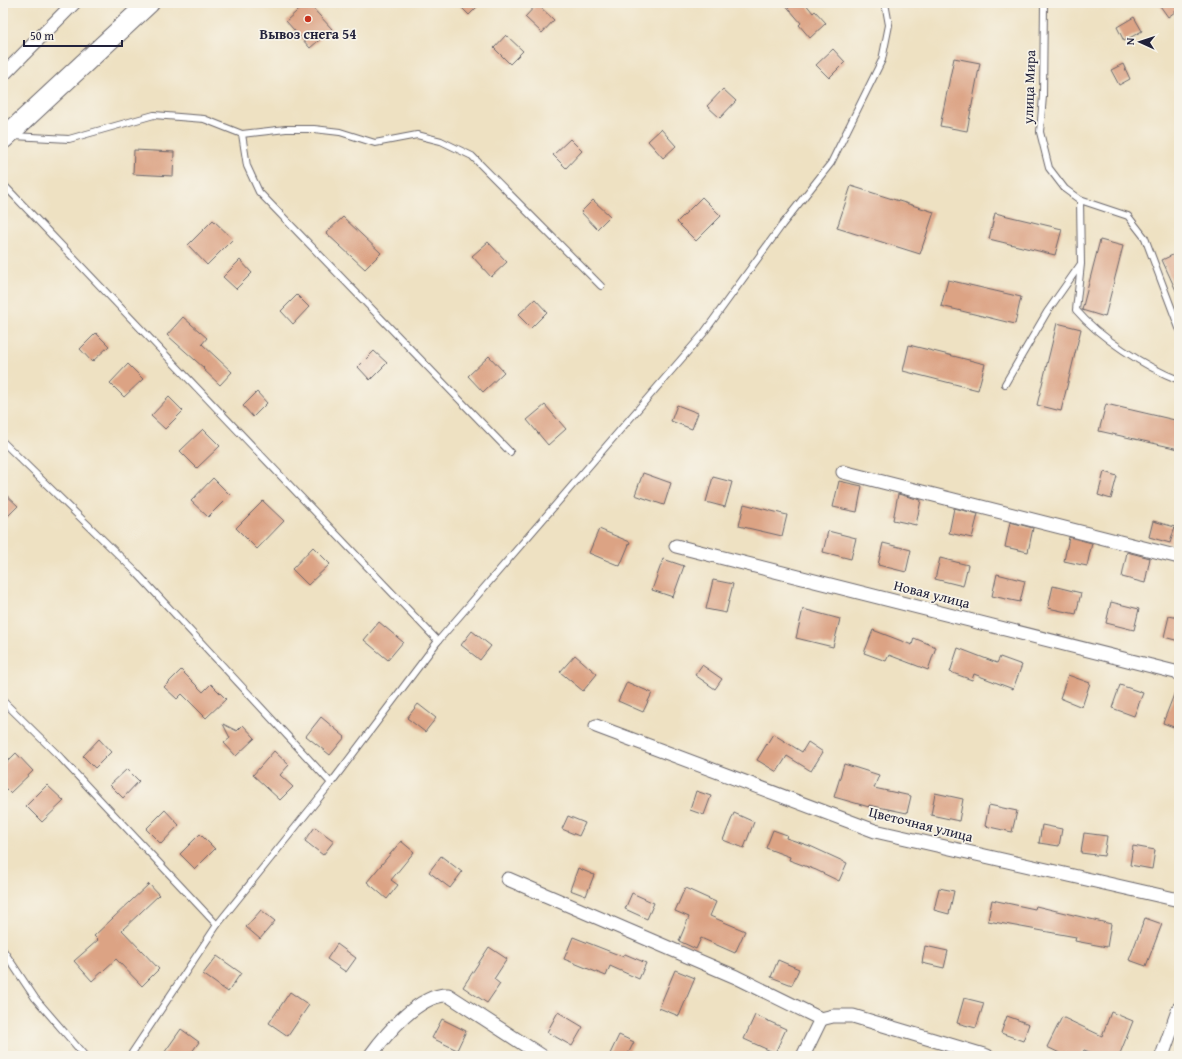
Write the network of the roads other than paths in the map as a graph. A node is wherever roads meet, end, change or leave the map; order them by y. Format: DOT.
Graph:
graph roads {
  1 [pos="74,3"];
  2 [pos="149,3"];
  3 [pos="885,3"];
  4 [pos="1044,3"];
  5 [pos="3,75"];
  6 [pos="242,134"];
  7 [pos="5,137"];
  8 [pos="3,184"];
  9 [pos="1080,200"];
  10 [pos="1081,264"];
  11 [pos="601,286"];
  12 [pos="1179,328"];
  13 [pos="1179,380"];
  14 [pos="1005,384"];
  15 [pos="3,442"];
  16 [pos="510,452"];
  17 [pos="843,472"];
  18 [pos="676,546"];
  19 [pos="1179,557"];
  20 [pos="438,641"];
  21 [pos="1179,673"];
  22 [pos="3,701"];
  23 [pos="596,726"];
  24 [pos="331,783"];
  25 [pos="508,879"];
  26 [pos="1179,900"];
  27 [pos="217,925"];
  28 [pos="3,950"];
  29 [pos="1179,1008"];
  30 [pos="821,1019"];
  31 [pos="85,1056"];
  32 [pos="130,1056"];
  33 [pos="370,1056"];
  34 [pos="542,1056"];
  35 [pos="803,1056"];
  36 [pos="987,1056"];
  37 [pos="1162,1056"];
  1 -- 5 [label="street"];
  2 -- 7 [label="main road"];
  3 -- 20 [label="lane"];
  4 -- 9 [label="lane, улица Мира"];
  6 -- 7 [label="lane"];
  6 -- 11 [label="lane"];
  6 -- 16 [label="lane"];
  8 -- 20 [label="lane"];
  9 -- 10 [label="lane"];
  9 -- 12 [label="lane, улица Мира"];
  10 -- 13 [label="lane"];
  10 -- 14 [label="lane"];
  15 -- 24 [label="lane"];
  17 -- 19 [label="street"];
  18 -- 21 [label="street, Новая улица"];
  20 -- 24 [label="lane"];
  22 -- 27 [label="lane"];
  23 -- 26 [label="street, Цветочная улица"];
  24 -- 27 [label="lane"];
  25 -- 30 [label="street"];
  27 -- 32 [label="lane"];
  28 -- 31 [label="lane"];
  29 -- 37 [label="street"];
  30 -- 35 [label="street"];
  30 -- 36 [label="street"];
  33 -- 34 [label="street"];
}
